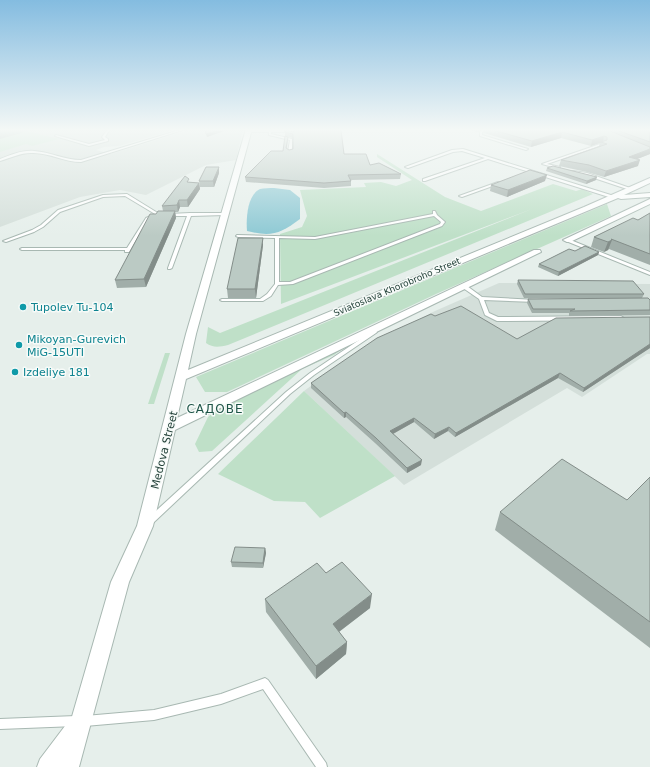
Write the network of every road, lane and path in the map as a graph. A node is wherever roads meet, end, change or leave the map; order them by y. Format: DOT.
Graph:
graph roads {
  1 [pos="239,165"];
  2 [pos="413,165"];
  3 [pos="468,165"];
  4 [pos="510,165"];
  5 [pos="547,165"];
  6 [pos="406,167"];
  7 [pos="563,169"];
  8 [pos="530,171"];
  9 [pos="569,171"];
  10 [pos="523,174"];
  11 [pos="424,180"];
  12 [pos="650,180"];
  13 [pos="503,181"];
  14 [pos="634,187"];
  15 [pos="650,194"];
  16 [pos="462,196"];
  17 [pos="614,197"];
  18 [pos="648,203"];
  19 [pos="190,214"];
  20 [pos="225,214"];
  21 [pos="160,215"];
  22 [pos="238,236"];
  23 [pos="277,237"];
  24 [pos="567,240"];
  25 [pos="5,241"];
  26 [pos="22,249"];
  27 [pos="537,252"];
  28 [pos="170,268"];
  29 [pos="650,274"];
  30 [pos="277,284"];
  31 [pos="465,288"];
  32 [pos="481,298"];
  33 [pos="222,300"];
  34 [pos="545,301"];
  35 [pos="625,318"];
  36 [pos="378,328"];
  37 [pos="181,377"];
  38 [pos="169,427"];
  39 [pos="145,526"];
  40 [pos="81,721"];
  41 [pos="0,724"];
  42 [pos="48,767"];
  43 [pos="68,767"];
  44 [pos="322,767"];
  1 -- 20 [label="street, Medova Street"];
  2 -- 6 [label="lane"];
  3 -- 11 [label="lane"];
  4 -- 8 [label="lane"];
  5 -- 7 [label="lane"];
  8 -- 10 [label="lane"];
  8 -- 17 [label="lane"];
  9 -- 14 [label="lane"];
  12 -- 14 [label="street, Sviatoslava Khorobroho Street"];
  13 -- 16 [label="lane"];
  14 -- 15 [label="street"];
  14 -- 17 [label="street, Sviatoslava Khorobroho Street"];
  15 -- 17 [label="street, Sviatoslava Khorobroho Street"];
  17 -- 37 [label="street, Sviatoslava Khorobroho Street"];
  18 -- 24 [label="street"];
  19 -- 20 [label="lane"];
  19 -- 21 [label="lane"];
  19 -- 28 [label="lane"];
  20 -- 37 [label="street, Medova Street"];
  21 -- 25 [label="lane"];
  21 -- 26 [label="lane"];
  22 -- 23 [label="lane"];
  23 -- 30 [label="lane"];
  23 -- 30 [label="lane"];
  24 -- 29 [label="lane"];
  27 -- 31 [label="street"];
  30 -- 33 [label="lane"];
  31 -- 32 [label="lane"];
  31 -- 36 [label="street"];
  32 -- 34 [label="lane"];
  32 -- 35 [label="lane"];
  36 -- 38 [label="street"];
  36 -- 39 [label="lane"];
  37 -- 38 [label="street, Medova Street"];
  38 -- 39 [label="street, Medova Street"];
  39 -- 40 [label="street, Medova Street"];
  40 -- 41 [label="lane"];
  40 -- 42 [label="street"];
  40 -- 43 [label="street, Medova Street"];
  40 -- 44 [label="lane"];
}
